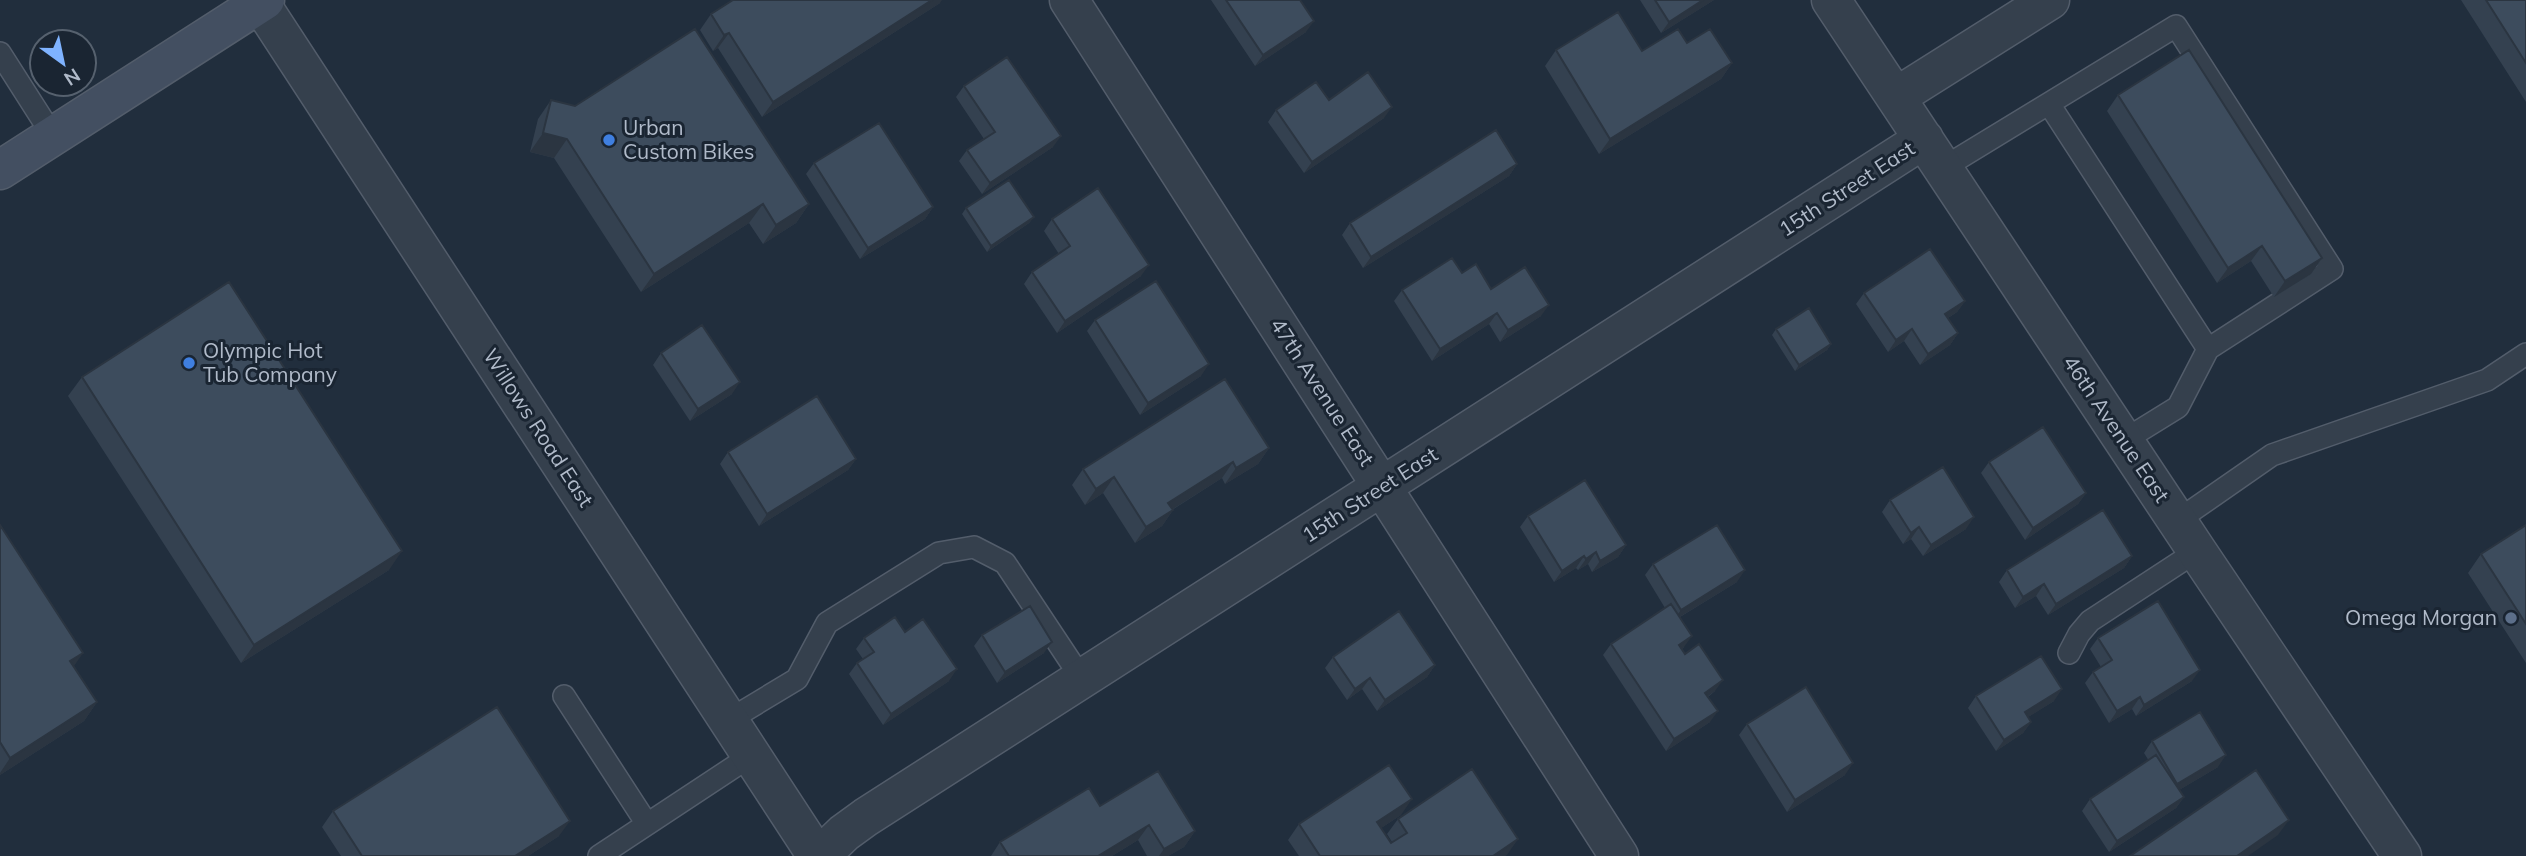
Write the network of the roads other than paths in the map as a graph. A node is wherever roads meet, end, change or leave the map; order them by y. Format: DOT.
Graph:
graph roads {
  1 [pos="1069,0"];
  2 [pos="1831,0"];
  3 [pos="2050,0"];
  4 [pos="261,1"];
  5 [pos="0,53"];
  6 [pos="1896,97"];
  7 [pos="2049,104"];
  8 [pos="53,136"];
  9 [pos="1933,154"];
  10 [pos="0,170"];
  11 [pos="2208,349"];
  12 [pos="2526,354"];
  13 [pos="2123,441"];
  14 [pos="1382,487"];
  15 [pos="2187,536"];
  16 [pos="2069,653"];
  17 [pos="1082,679"];
  18 [pos="564,696"];
  19 [pos="729,720"];
  20 [pos="752,755"];
  21 [pos="648,824"];
  22 [pos="599,856"];
  23 [pos="819,856"];
  24 [pos="1619,856"];
  25 [pos="2402,856"];
  1 -- 14 [label="street, 47th Avenue East"];
  2 -- 6 [label="street, 46th Avenue East"];
  3 -- 6 [label="street"];
  4 -- 8 [label="main road"];
  4 -- 19 [label="street, Willows Road East"];
  5 -- 8 [label="lane"];
  6 -- 9 [label="street, 46th Avenue East"];
  7 -- 9 [label="lane"];
  7 -- 11 [label="lane"];
  7 -- 11 [label="lane"];
  8 -- 10 [label="main road"];
  9 -- 13 [label="street, 46th Avenue East"];
  9 -- 14 [label="street, 15th Street East"];
  11 -- 13 [label="lane"];
  12 -- 15 [label="lane"];
  13 -- 15 [label="street, 46th Avenue East"];
  14 -- 17 [label="street, 15th Street East"];
  14 -- 24 [label="street, 47th Avenue East"];
  15 -- 16 [label="lane"];
  15 -- 25 [label="street, 46th Avenue East"];
  17 -- 19 [label="lane"];
  17 -- 23 [label="street, 15th Street East"];
  18 -- 21 [label="lane"];
  19 -- 20 [label="street, Willows Road East"];
  20 -- 21 [label="lane"];
  20 -- 23 [label="street, Willows Road East"];
  21 -- 22 [label="lane"];
}
